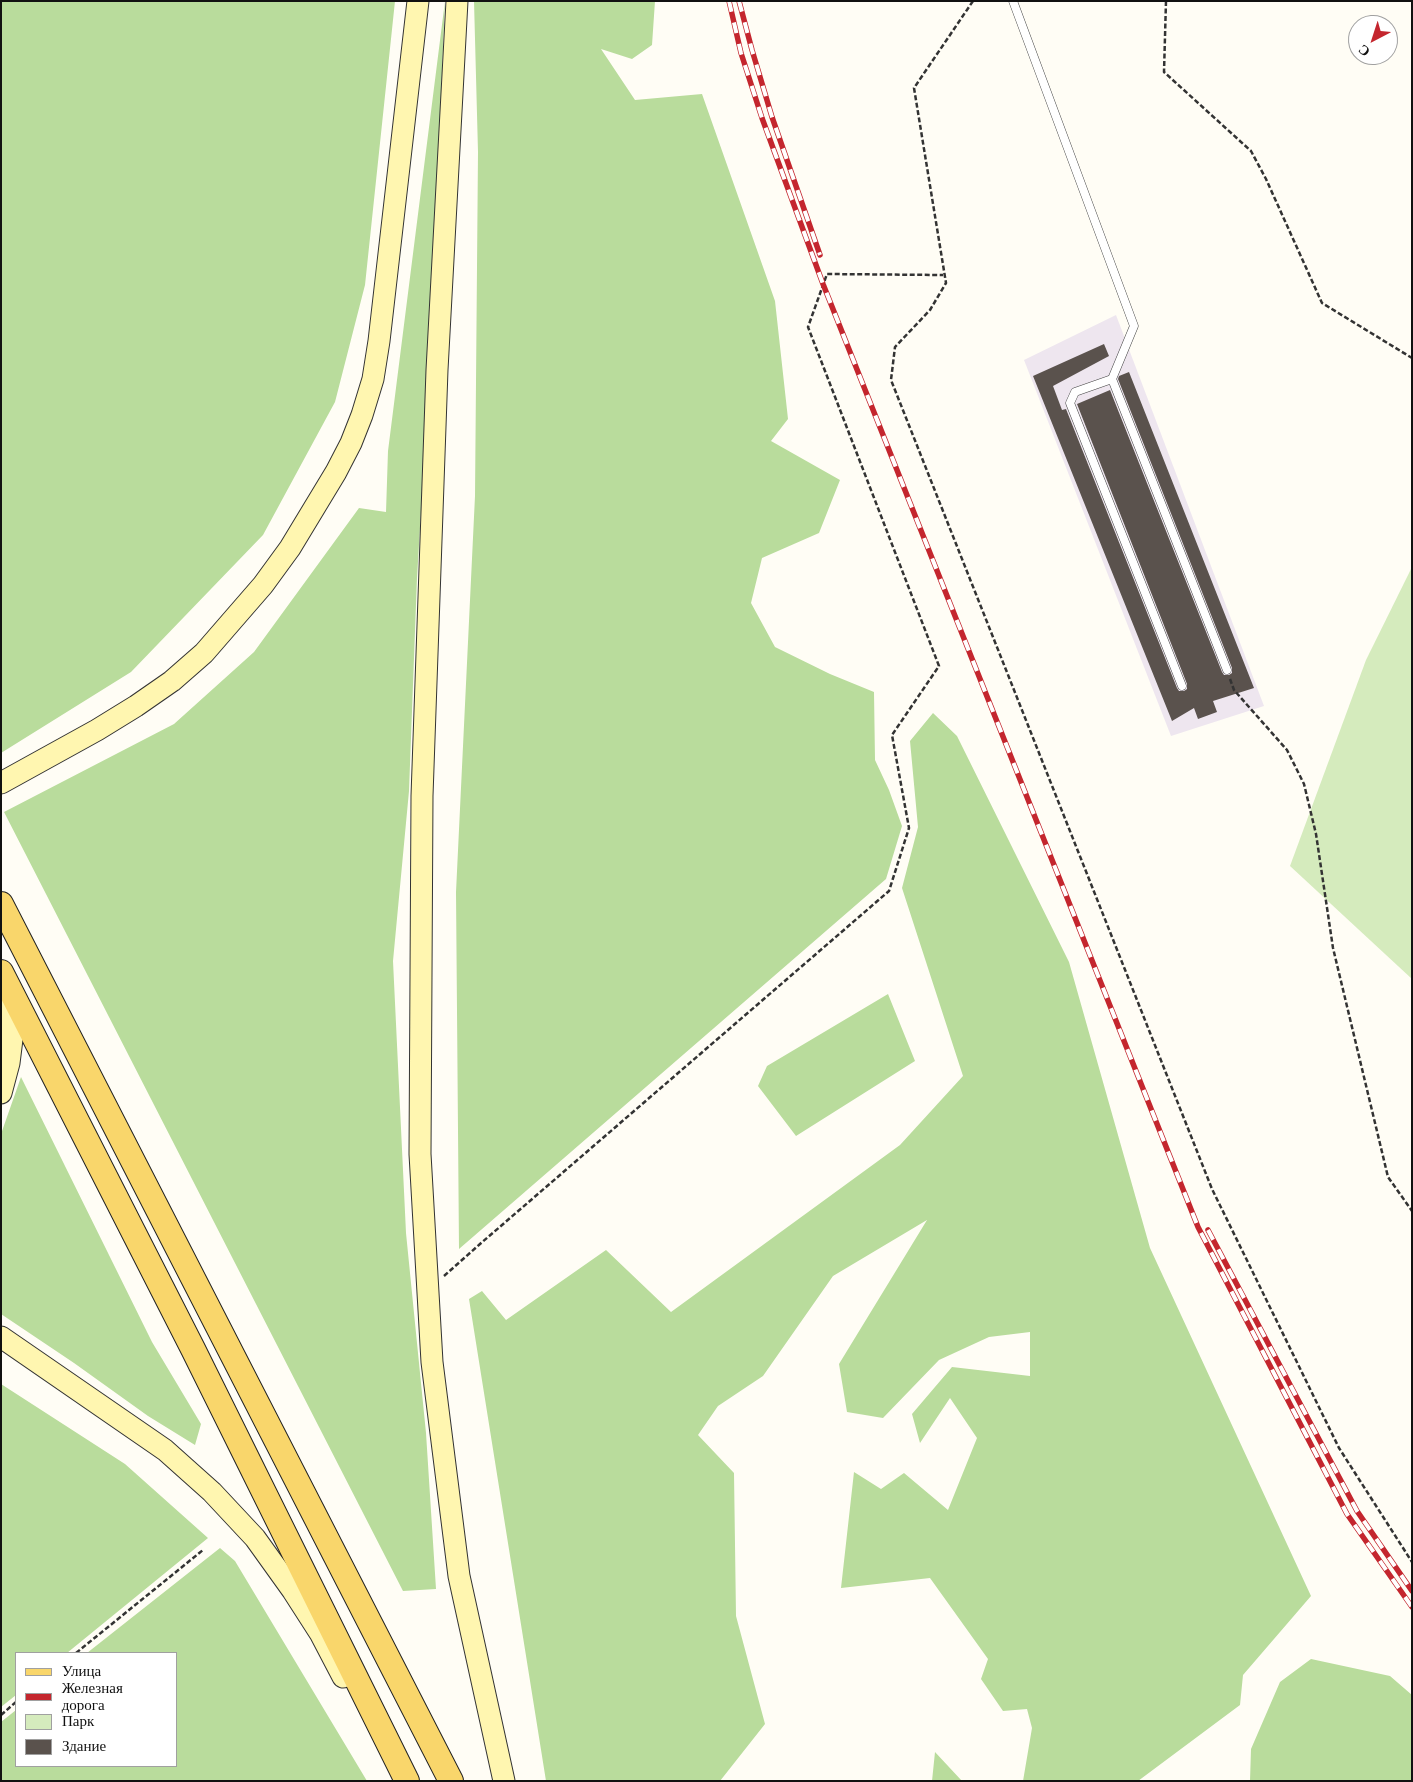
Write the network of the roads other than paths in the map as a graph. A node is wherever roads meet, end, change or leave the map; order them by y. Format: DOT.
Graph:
graph roads {
  1 [pos="418,1"];
  2 [pos="457,1"];
  3 [pos="1013,1"];
  4 [pos="1112,379"];
  5 [pos="1227,670"];
  6 [pos="1182,686"];
  7 [pos="4,782"];
  8 [pos="1,904"];
  9 [pos="1,972"];
  10 [pos="1,984"];
  11 [pos="1,1093"];
  12 [pos="1,1337"];
  13 [pos="403,1773"];
  14 [pos="452,1781"];
  15 [pos="504,1781"];
  1 -- 7 [label="main road"];
  2 -- 15 [label="main road"];
  3 -- 4 [label="lane"];
  4 -- 5 [label="lane"];
  4 -- 6 [label="lane"];
  8 -- 14 [label="main road"];
  9 -- 13 [label="main road"];
  10 -- 11 [label="main road"];
  12 -- 13 [label="main road"];
}
